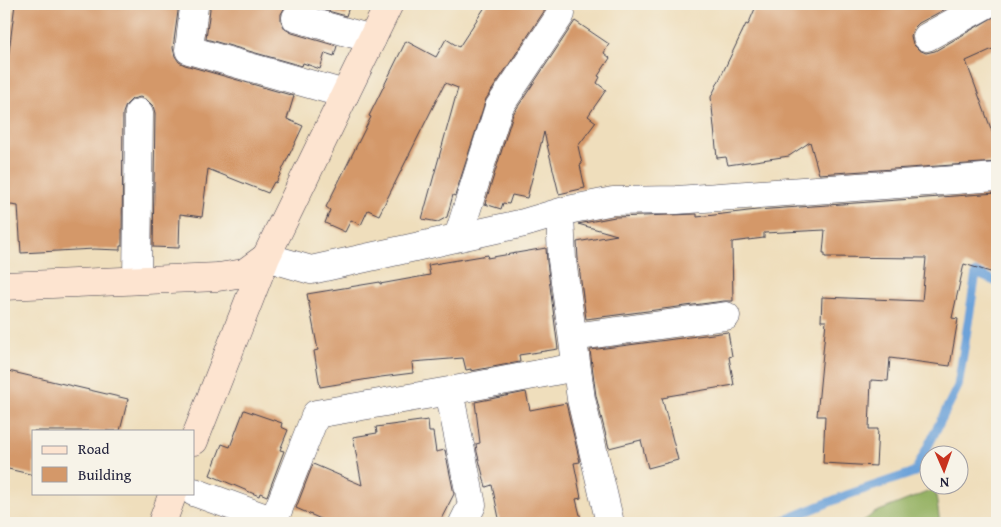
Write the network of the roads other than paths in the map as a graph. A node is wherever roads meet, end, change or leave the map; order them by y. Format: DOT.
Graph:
graph roads {
  1 [pos="389,4"];
  2 [pos="987,4"];
  3 [pos="194,7"];
  4 [pos="561,14"];
  5 [pos="296,18"];
  6 [pos="927,37"];
  7 [pos="372,39"];
  8 [pos="345,94"];
  9 [pos="139,113"];
  10 [pos="997,177"];
  11 [pos="560,213"];
  12 [pos="458,237"];
  13 [pos="266,257"];
  14 [pos="137,280"];
  15 [pos="4,286"];
  16 [pos="726,316"];
  17 [pos="572,337"];
  18 [pos="576,367"];
  19 [pos="450,391"];
  20 [pos="195,438"];
  21 [pos="195,492"];
  22 [pos="173,494"];
  23 [pos="273,522"];
  24 [pos="162,523"];
  25 [pos="463,523"];
  26 [pos="610,523"];
  1 -- 7 [label="street"];
  2 -- 6 [label="street"];
  3 -- 8 [label="street"];
  4 -- 12 [label="street"];
  5 -- 7 [label="street"];
  7 -- 8 [label="street"];
  8 -- 13 [label="street"];
  9 -- 14 [label="street"];
  10 -- 11 [label="street"];
  11 -- 12 [label="street"];
  11 -- 17 [label="street"];
  12 -- 13 [label="street"];
  13 -- 14 [label="street"];
  13 -- 20 [label="street"];
  14 -- 15 [label="street"];
  16 -- 17 [label="street"];
  17 -- 18 [label="street"];
  18 -- 19 [label="street"];
  18 -- 26 [label="street"];
  19 -- 23 [label="street"];
  19 -- 25 [label="street"];
  21 -- 23 [label="street"];
  22 -- 24 [label="street"];
}
